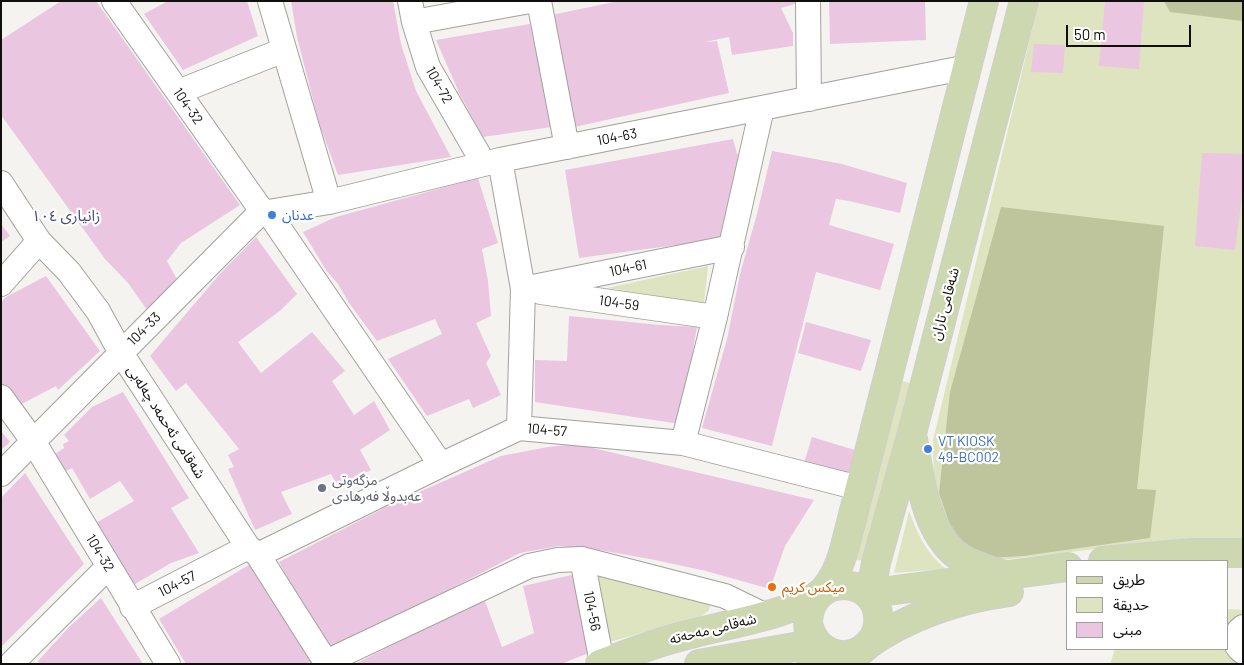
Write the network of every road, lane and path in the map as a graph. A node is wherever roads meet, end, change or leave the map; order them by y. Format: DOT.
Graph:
graph roads {
  1 [pos="114,1"];
  2 [pos="270,1"];
  3 [pos="530,1"];
  4 [pos="539,1"];
  5 [pos="808,1"];
  6 [pos="984,1"];
  7 [pos="1024,1"];
  8 [pos="412,12"];
  9 [pos="284,50"];
  10 [pos="968,67"];
  11 [pos="178,92"];
  12 [pos="809,98"];
  13 [pos="762,108"];
  14 [pos="568,147"];
  15 [pos="492,162"];
  16 [pos="1,184"];
  17 [pos="329,202"];
  18 [pos="265,211"];
  19 [pos="39,241"];
  20 [pos="732,247"];
  21 [pos="1,284"];
  22 [pos="523,289"];
  23 [pos="715,317"];
  24 [pos="121,353"];
  25 [pos="1,397"];
  26 [pos="520,428"];
  27 [pos="912,433"];
  28 [pos="33,441"];
  29 [pos="683,443"];
  30 [pos="441,464"];
  31 [pos="1,474"];
  32 [pos="859,488"];
  33 [pos="253,551"];
  34 [pos="1243,553"];
  35 [pos="582,559"];
  36 [pos="1114,560"];
  37 [pos="108,567"];
  38 [pos="1066,567"];
  39 [pos="1229,571"];
  40 [pos="1243,572"];
  41 [pos="1006,576"];
  42 [pos="1066,585"];
  43 [pos="823,591"];
  44 [pos="867,594"];
  45 [pos="132,607"];
  46 [pos="766,616"];
  47 [pos="1243,627"];
  48 [pos="814,647"];
  49 [pos="867,648"];
  50 [pos="1243,652"];
  51 [pos="19,661"];
  52 [pos="327,663"];
  53 [pos="601,663"];
  54 [pos="710,663"];
  55 [pos="168,664"];
  1 -- 11 [label="street, 104-32"];
  2 -- 9 [label="street"];
  3 -- 8 [label="street"];
  4 -- 14 [label="street"];
  5 -- 12 [label="street"];
  6 -- 10 [label="main road"];
  7 -- 27 [label="main road, شەقامی تاران"];
  8 -- 15 [label="street, 104-72"];
  9 -- 11 [label="street"];
  9 -- 17 [label="street"];
  10 -- 12 [label="street, 104-63"];
  10 -- 32 [label="main road"];
  11 -- 18 [label="street, 104-32"];
  12 -- 13 [label="street, 104-63"];
  13 -- 14 [label="street, 104-63"];
  13 -- 20 [label="street"];
  14 -- 15 [label="street, 104-63"];
  15 -- 17 [label="street, 104-63"];
  15 -- 22 [label="street, 104-72"];
  16 -- 19 [label="street, شەقامی ئەحمەد چەلەبی"];
  17 -- 18 [label="street, 104-63"];
  18 -- 24 [label="street, 104-33"];
  18 -- 30 [label="street, 104-32"];
  19 -- 21 [label="street"];
  19 -- 24 [label="street, شەقامی ئەحمەد چەلەبی"];
  20 -- 22 [label="street, 104-61"];
  20 -- 23 [label="street"];
  22 -- 23 [label="street, 104-59"];
  22 -- 26 [label="street, 104-72"];
  23 -- 29 [label="street"];
  24 -- 28 [label="street, 104-33"];
  24 -- 33 [label="street, شەقامی ئەحمەد چەلەبی"];
  25 -- 28 [label="street, 104-32"];
  26 -- 29 [label="street, 104-57"];
  26 -- 30 [label="street, 104-57"];
  27 -- 41 [label="main road"];
  27 -- 44 [label="main road, شەقامی تاران"];
  28 -- 31 [label="street, 104-33"];
  28 -- 37 [label="street, 104-32"];
  29 -- 32 [label="street, 104-57"];
  30 -- 33 [label="street, 104-57"];
  32 -- 43 [label="main road"];
  33 -- 45 [label="street, 104-57"];
  33 -- 52 [label="street, شەقامی ئەحمەد چەلەبی"];
  34 -- 36 [label="main road"];
  35 -- 46 [label="street"];
  35 -- 52 [label="street"];
  35 -- 53 [label="street, 104-56"];
  37 -- 45 [label="street, 104-32"];
  37 -- 51 [label="street"];
  38 -- 41 [label="main road"];
  39 -- 40 [label="main road"];
  41 -- 44 [label="main road"];
  42 -- 49 [label="main road"];
  43 -- 44 [label="main road"];
  43 -- 46 [label="main road, شەقامی مەحەتە"];
  43 -- 48 [label="main road"];
  44 -- 49 [label="main road"];
  45 -- 55 [label="street, 104-32"];
  46 -- 53 [label="main road, شەقامی مەحەتە"];
  47 -- 50 [label="street"];
  48 -- 49 [label="main road"];
  48 -- 54 [label="main road"];
}
